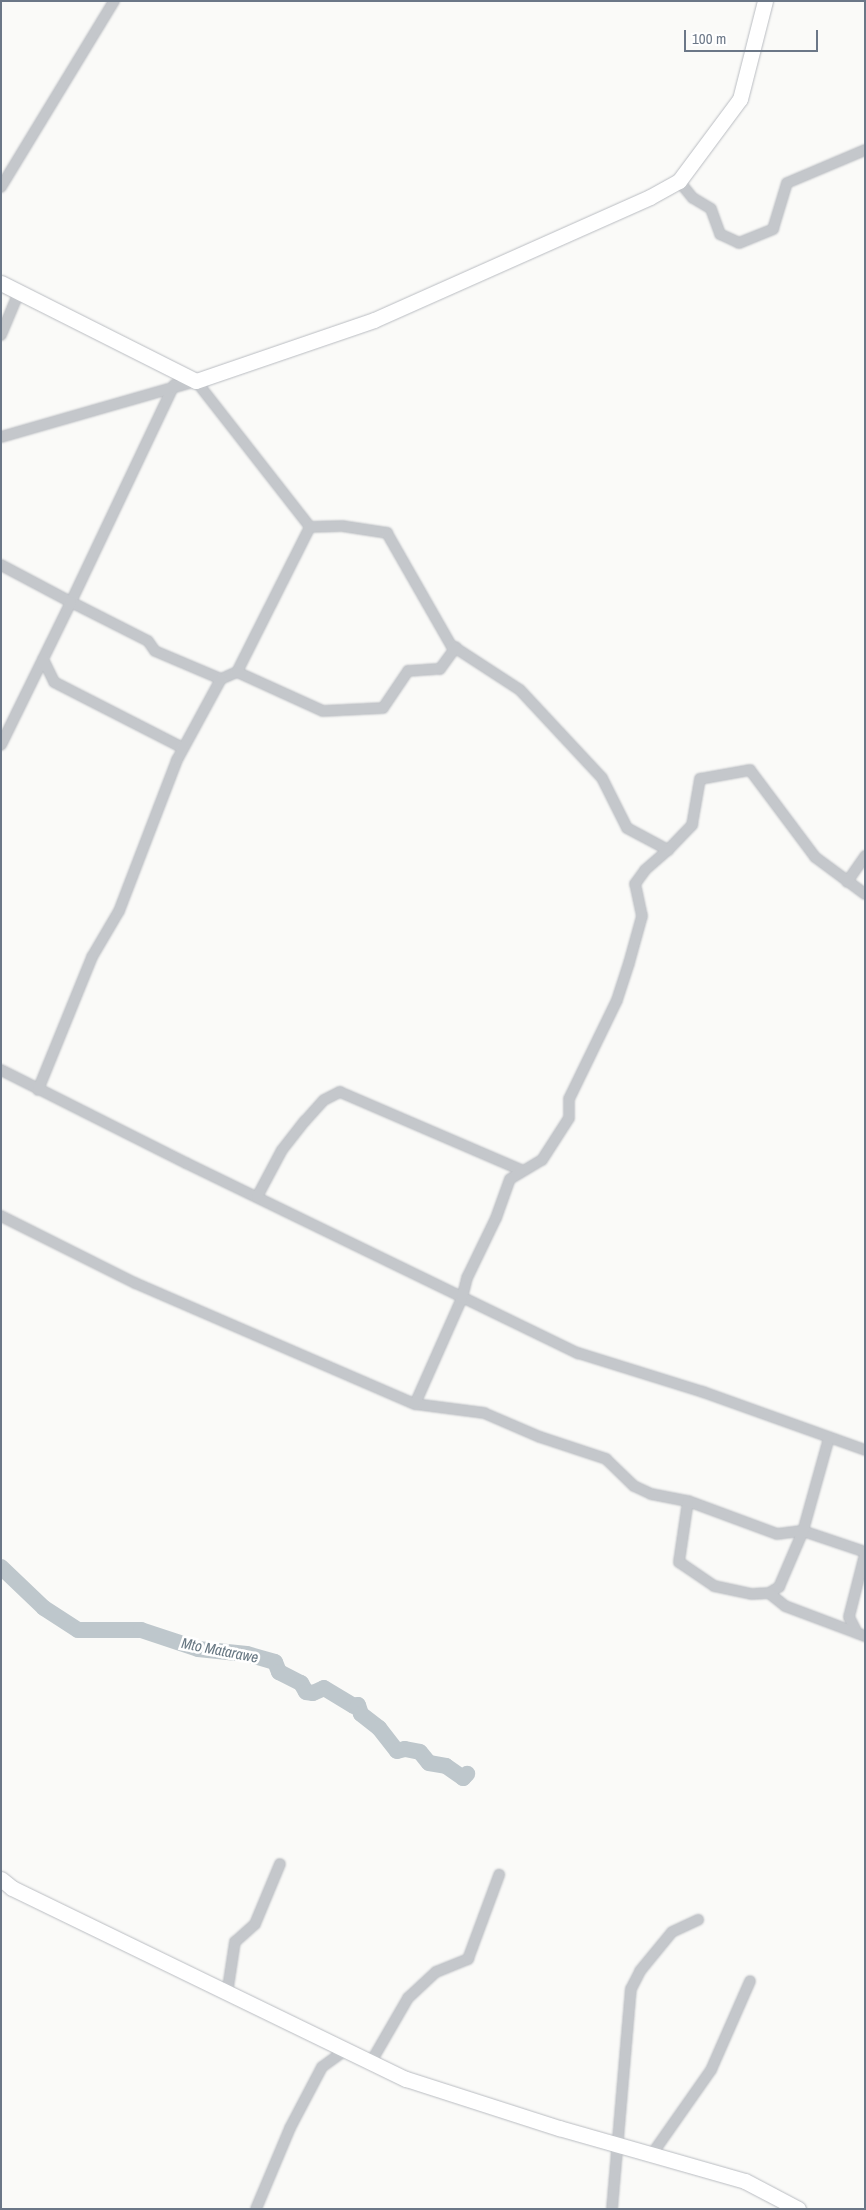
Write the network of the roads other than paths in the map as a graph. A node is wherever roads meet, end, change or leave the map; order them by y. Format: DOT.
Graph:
graph roads {
  1 [pos="114,1"];
  2 [pos="765,1"];
  3 [pos="865,150"];
  4 [pos="679,181"];
  5 [pos="1,187"];
  6 [pos="1,283"];
  7 [pos="19,292"];
  8 [pos="1,335"];
  9 [pos="180,373"];
  10 [pos="196,382"];
  11 [pos="172,388"];
  12 [pos="1,437"];
  13 [pos="310,527"];
  14 [pos="1,565"];
  15 [pos="71,602"];
  16 [pos="456,647"];
  17 [pos="43,659"];
  18 [pos="236,672"];
  19 [pos="221,679"];
  20 [pos="1,745"];
  21 [pos="183,748"];
  22 [pos="668,850"];
  23 [pos="865,856"];
  24 [pos="848,882"];
  25 [pos="865,894"];
  26 [pos="1,1070"];
  27 [pos="38,1090"];
  28 [pos="521,1170"];
  29 [pos="257,1198"];
  30 [pos="1,1216"];
  31 [pos="462,1298"];
  32 [pos="415,1404"];
  33 [pos="828,1438"];
  34 [pos="865,1450"];
  35 [pos="688,1502"];
  36 [pos="803,1531"];
  37 [pos="865,1553"];
  38 [pos="769,1593"];
  39 [pos="861,1634"];
  40 [pos="280,1864"];
  41 [pos="499,1875"];
  42 [pos="3,1882"];
  43 [pos="698,1920"];
  44 [pos="750,1981"];
  45 [pos="227,1994"];
  46 [pos="344,2050"];
  47 [pos="371,2062"];
  48 [pos="615,2144"];
  49 [pos="652,2154"];
  50 [pos="256,2209"];
  51 [pos="612,2209"];
  52 [pos="798,2209"];
  1 -- 5 [label="street"];
  2 -- 4 [label="street"];
  3 -- 4 [label="street"];
  4 -- 10 [label="street"];
  6 -- 7 [label="street"];
  7 -- 8 [label="street"];
  7 -- 9 [label="street"];
  9 -- 10 [label="street"];
  9 -- 11 [label="street"];
  10 -- 11 [label="street"];
  10 -- 13 [label="street"];
  11 -- 12 [label="street"];
  11 -- 15 [label="street"];
  13 -- 16 [label="street"];
  13 -- 18 [label="street"];
  14 -- 15 [label="street"];
  15 -- 17 [label="street"];
  15 -- 19 [label="street"];
  16 -- 18 [label="street"];
  16 -- 22 [label="street"];
  17 -- 20 [label="street"];
  17 -- 21 [label="street"];
  18 -- 19 [label="street"];
  19 -- 21 [label="street"];
  21 -- 27 [label="street"];
  22 -- 24 [label="street"];
  22 -- 28 [label="street"];
  23 -- 24 [label="street"];
  24 -- 25 [label="street"];
  26 -- 27 [label="street"];
  27 -- 29 [label="street"];
  28 -- 29 [label="street"];
  28 -- 31 [label="street"];
  29 -- 31 [label="street"];
  30 -- 32 [label="street"];
  31 -- 32 [label="street"];
  31 -- 33 [label="street"];
  32 -- 35 [label="street"];
  33 -- 34 [label="street"];
  33 -- 36 [label="street"];
  35 -- 36 [label="street"];
  35 -- 38 [label="street"];
  36 -- 37 [label="street"];
  36 -- 38 [label="street"];
  37 -- 39 [label="street"];
  38 -- 39 [label="street"];
  40 -- 45 [label="street"];
  41 -- 47 [label="street"];
  42 -- 45 [label="street"];
  43 -- 48 [label="street"];
  44 -- 49 [label="street"];
  45 -- 46 [label="street"];
  46 -- 47 [label="street"];
  46 -- 50 [label="street"];
  47 -- 48 [label="street"];
  48 -- 49 [label="street"];
  48 -- 51 [label="street"];
  49 -- 52 [label="street"];
}
